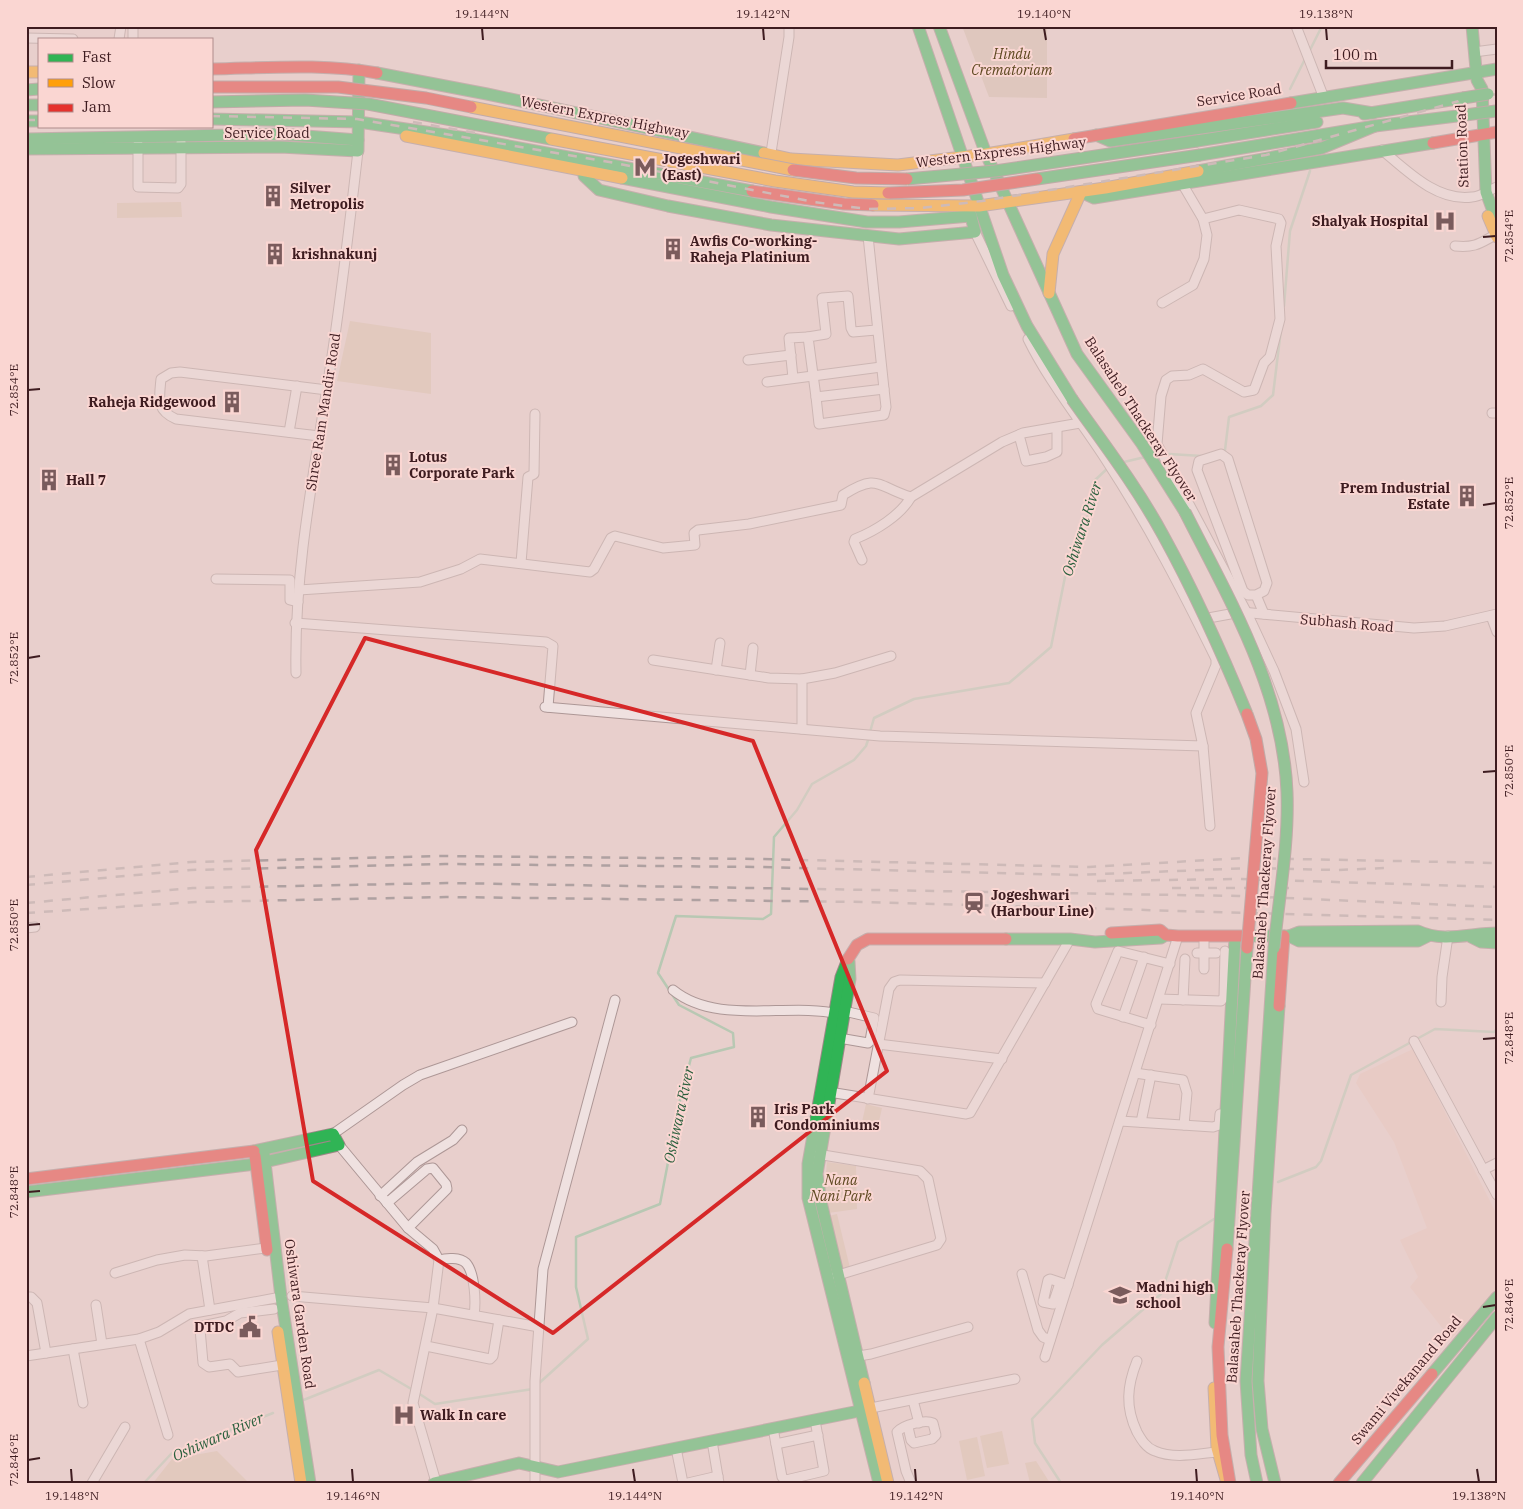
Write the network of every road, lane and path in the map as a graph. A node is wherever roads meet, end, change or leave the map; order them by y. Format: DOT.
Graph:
graph roads {
  1 [pos="788,26"];
  2 [pos="918,26"];
  3 [pos="939,26"];
  4 [pos="1296,26"];
  5 [pos="1472,26"];
  6 [pos="1497,49"];
  7 [pos="1474,52"];
  8 [pos="212,69"];
  9 [pos="1497,69"];
  10 [pos="359,70"];
  11 [pos="1477,76"];
  12 [pos="212,87"];
  13 [pos="1492,93"];
  14 [pos="1324,98"];
  15 [pos="212,102"];
  16 [pos="1496,111"];
  17 [pos="1373,113"];
  18 [pos="212,118"];
  19 [pos="212,124"];
  20 [pos="1375,126"];
  21 [pos="1487,133"];
  22 [pos="358,135"];
  23 [pos="1096,135"];
  24 [pos="181,136"];
  25 [pos="26,139"];
  26 [pos="106,143"];
  27 [pos="138,146"];
  28 [pos="26,149"];
  29 [pos="1382,150"];
  30 [pos="181,151"];
  31 [pos="986,154"];
  32 [pos="771,155"];
  33 [pos="962,158"];
  34 [pos="583,166"];
  35 [pos="1183,185"];
  36 [pos="1497,187"];
  37 [pos="1130,188"];
  38 [pos="761,191"];
  39 [pos="1081,192"];
  40 [pos="774,193"];
  41 [pos="1483,193"];
  42 [pos="1008,203"];
  43 [pos="771,207"];
  44 [pos="973,209"];
  45 [pos="1203,219"];
  46 [pos="1497,222"];
  47 [pos="975,232"];
  48 [pos="1496,235"];
  49 [pos="868,236"];
  50 [pos="1456,246"];
  51 [pos="1049,293"];
  52 [pos="1162,303"];
  53 [pos="876,330"];
  54 [pos="808,337"];
  55 [pos="791,355"];
  56 [pos="748,360"];
  57 [pos="881,367"];
  58 [pos="813,375"];
  59 [pos="793,378"];
  60 [pos="767,382"];
  61 [pos="297,386"];
  62 [pos="1060,388"];
  63 [pos="884,389"];
  64 [pos="327,390"];
  65 [pos="816,398"];
  66 [pos="535,414"];
  67 [pos="1080,423"];
  68 [pos="1057,428"];
  69 [pos="289,432"];
  70 [pos="1019,435"];
  71 [pos="319,436"];
  72 [pos="911,498"];
  73 [pos="862,560"];
  74 [pos="521,562"];
  75 [pos="216,579"];
  76 [pos="290,580"];
  77 [pos="300,580"];
  78 [pos="299,590"];
  79 [pos="1256,595"];
  80 [pos="298,602"];
  81 [pos="1247,613"];
  82 [pos="1264,614"];
  83 [pos="1494,615"];
  84 [pos="1197,620"];
  85 [pos="295,623"];
  86 [pos="1497,632"];
  87 [pos="720,643"];
  88 [pos="753,648"];
  89 [pos="891,656"];
  90 [pos="653,660"];
  91 [pos="1216,665"];
  92 [pos="716,670"];
  93 [pos="296,673"];
  94 [pos="750,675"];
  95 [pos="802,679"];
  96 [pos="802,729"];
  97 [pos="1203,746"];
  98 [pos="1304,782"];
  99 [pos="1210,826"];
  100 [pos="1254,827"];
  101 [pos="1497,933"];
  102 [pos="1178,936"];
  103 [pos="1204,936"];
  104 [pos="1448,936"];
  105 [pos="1235,937"];
  106 [pos="1471,937"];
  107 [pos="1291,938"];
  108 [pos="1070,939"];
  109 [pos="1497,943"];
  110 [pos="1201,953"];
  111 [pos="1144,957"];
  112 [pos="1185,959"];
  113 [pos="1170,964"];
  114 [pos="1204,969"];
  115 [pos="1045,983"];
  116 [pos="673,990"];
  117 [pos="1159,999"];
  118 [pos="615,1000"];
  119 [pos="1183,1000"];
  120 [pos="1441,1002"];
  121 [pos="841,1013"];
  122 [pos="1124,1017"];
  123 [pos="572,1022"];
  124 [pos="1151,1025"];
  125 [pos="839,1038"];
  126 [pos="1414,1041"];
  127 [pos="878,1044"];
  128 [pos="1002,1059"];
  129 [pos="1135,1073"];
  130 [pos="1151,1075"];
  131 [pos="1221,1082"];
  132 [pos="829,1092"];
  133 [pos="868,1098"];
  134 [pos="1120,1121"];
  135 [pos="1141,1122"];
  136 [pos="1184,1125"];
  137 [pos="462,1130"];
  138 [pos="333,1134"];
  139 [pos="339,1145"];
  140 [pos="259,1150"];
  141 [pos="815,1153"];
  142 [pos="261,1163"];
  143 [pos="1497,1163"];
  144 [pos="1483,1170"];
  145 [pos="26,1179"];
  146 [pos="26,1192"];
  147 [pos="1497,1195"];
  148 [pos="380,1196"];
  149 [pos="387,1204"];
  150 [pos="408,1228"];
  151 [pos="271,1247"];
  152 [pos="202,1256"];
  153 [pos="438,1260"];
  154 [pos="115,1273"];
  155 [pos="1022,1274"];
  156 [pos="833,1277"];
  157 [pos="26,1297"];
  158 [pos="1497,1297"];
  159 [pos="280,1300"];
  160 [pos="96,1305"];
  161 [pos="433,1308"];
  162 [pos="210,1310"];
  163 [pos="474,1315"];
  164 [pos="1497,1317"];
  165 [pos="499,1320"];
  166 [pos="539,1327"];
  167 [pos="968,1327"];
  168 [pos="139,1338"];
  169 [pos="1050,1340"];
  170 [pos="102,1344"];
  171 [pos="426,1346"];
  172 [pos="73,1349"];
  173 [pos="46,1353"];
  174 [pos="26,1356"];
  175 [pos="853,1357"];
  176 [pos="1045,1357"];
  177 [pos="1137,1361"];
  178 [pos="282,1365"];
  179 [pos="1015,1379"];
  180 [pos="913,1400"];
  181 [pos="83,1403"];
  182 [pos="866,1410"];
  183 [pos="816,1420"];
  184 [pos="919,1423"];
  185 [pos="124,1427"];
  186 [pos="908,1427"];
  187 [pos="773,1428"];
  188 [pos="168,1435"];
  189 [pos="818,1435"];
  190 [pos="712,1441"];
  191 [pos="776,1444"];
  192 [pos="676,1448"];
  193 [pos="1216,1452"];
  194 [pos="535,1467"];
  195 [pos="718,1480"];
  196 [pos="92,1483"];
  197 [pos="301,1483"];
  198 [pos="310,1483"];
  199 [pos="435,1483"];
  200 [pos="535,1483"];
  201 [pos="683,1483"];
  202 [pos="688,1483"];
  203 [pos="880,1483"];
  204 [pos="888,1483"];
  205 [pos="911,1483"];
  206 [pos="1229,1483"];
  207 [pos="1257,1483"];
  208 [pos="1275,1483"];
  209 [pos="1339,1483"];
  210 [pos="1362,1483"];
  1 -- 32 [label="street"];
  2 -- 33 [label="main road"];
  3 -- 31 [label="main road, Balasaheb Thackeray Flyover"];
  4 -- 14 [label="street"];
  5 -- 7 [label="main road, Station Road"];
  6 -- 7 [label="street"];
  7 -- 11 [label="main road, Station Road"];
  8 -- 10 [label="main road, Service Road"];
  9 -- 11 [label="main road, Service Road"];
  10 -- 22 [label="main road"];
  10 -- 32 [label="main road, Service Road"];
  11 -- 14 [label="main road, Service Road"];
  11 -- 21 [label="main road, Station Road"];
  12 -- 17 [label="main road, Western Express Highway, bridge"];
  13 -- 17 [label="main road, Western Express Highway, bridge"];
  14 -- 23 [label="main road, Service Road"];
  15 -- 20 [label="main road, bridge"];
  16 -- 20 [label="main road, bridge"];
  17 -- 23 [label="main road"];
  18 -- 22 [label="main road"];
  19 -- 22 [label="main road"];
  20 -- 37 [label="main road"];
  21 -- 29 [label="main road"];
  21 -- 41 [label="main road, Station Road"];
  22 -- 24 [label="main road"];
  22 -- 30 [label="main road, Service Road"];
  22 -- 34 [label="main road"];
  22 -- 64 [label="street, Shree Ram Mandir Road"];
  23 -- 31 [label="main road, Service Road"];
  24 -- 27 [label="main road"];
  24 -- 30 [label="street"];
  25 -- 26 [label="main road"];
  26 -- 27 [label="main road, Service Road"];
  26 -- 28 [label="main road, Service Road"];
  27 -- 30 [label="main road, Service Road"];
  27 -- 30 [label="street"];
  29 -- 35 [label="main road"];
  29 -- 41 [label="street"];
  31 -- 33 [label="main road, Service Road"];
  31 -- 42 [label="main road, Balasaheb Thackeray Flyover"];
  32 -- 33 [label="main road, Service Road"];
  32 -- 38 [label="street"];
  33 -- 44 [label="main road"];
  34 -- 38 [label="main road"];
  34 -- 43 [label="main road"];
  34 -- 49 [label="main road"];
  35 -- 37 [label="main road"];
  35 -- 45 [label="street"];
  36 -- 41 [label="street"];
  37 -- 39 [label="main road"];
  38 -- 40 [label="main road"];
  39 -- 42 [label="main road"];
  39 -- 51 [label="main road"];
  40 -- 43 [label="main road"];
  40 -- 44 [label="main road"];
  41 -- 46 [label="main road, Station Road"];
  41 -- 48 [label="main road, Station Road"];
  42 -- 44 [label="main road"];
  42 -- 51 [label="main road, Balasaheb Thackeray Flyover"];
  43 -- 44 [label="main road"];
  44 -- 47 [label="main road"];
  44 -- 62 [label="main road, Balasaheb Thackeray Flyover"];
  45 -- 52 [label="street"];
  45 -- 81 [label="street"];
  47 -- 49 [label="main road"];
  47 -- 62 [label="street"];
  48 -- 50 [label="street"];
  49 -- 53 [label="street"];
  51 -- 207 [label="main road, Balasaheb Thackeray Flyover, bridge"];
  53 -- 54 [label="street"];
  53 -- 57 [label="street"];
  54 -- 55 [label="street"];
  54 -- 58 [label="street"];
  55 -- 56 [label="street"];
  55 -- 59 [label="street"];
  57 -- 58 [label="street"];
  57 -- 63 [label="street"];
  58 -- 59 [label="street"];
  58 -- 65 [label="street"];
  59 -- 60 [label="street"];
  61 -- 64 [label="street"];
  61 -- 69 [label="street"];
  61 -- 69 [label="street"];
  62 -- 67 [label="street"];
  62 -- 206 [label="main road, Balasaheb Thackeray Flyover, bridge"];
  63 -- 65 [label="street"];
  63 -- 65 [label="street"];
  64 -- 71 [label="street, Shree Ram Mandir Road"];
  66 -- 74 [label="street"];
  67 -- 68 [label="street"];
  67 -- 84 [label="street"];
  68 -- 70 [label="street"];
  68 -- 70 [label="street"];
  69 -- 71 [label="street"];
  70 -- 72 [label="street"];
  71 -- 77 [label="street, Shree Ram Mandir Road"];
  72 -- 73 [label="street"];
  72 -- 74 [label="street"];
  74 -- 78 [label="street"];
  75 -- 76 [label="street"];
  76 -- 77 [label="street"];
  76 -- 80 [label="street"];
  77 -- 78 [label="street, Shree Ram Mandir Road"];
  78 -- 80 [label="street, Shree Ram Mandir Road"];
  79 -- 79 [label="street"];
  79 -- 82 [label="street"];
  80 -- 85 [label="street, Shree Ram Mandir Road"];
  81 -- 82 [label="street, Subhash Road"];
  81 -- 84 [label="street, Subhash Road"];
  81 -- 98 [label="street"];
  82 -- 83 [label="street, Subhash Road"];
  83 -- 86 [label="street"];
  84 -- 91 [label="street"];
  85 -- 93 [label="street, Shree Ram Mandir Road"];
  85 -- 96 [label="street"];
  87 -- 92 [label="street"];
  88 -- 94 [label="street"];
  89 -- 95 [label="street"];
  90 -- 92 [label="street"];
  91 -- 97 [label="street"];
  91 -- 100 [label="street"];
  92 -- 94 [label="street"];
  94 -- 95 [label="street"];
  95 -- 96 [label="street"];
  96 -- 97 [label="street"];
  97 -- 99 [label="street"];
  101 -- 106 [label="main road"];
  102 -- 103 [label="main road"];
  102 -- 108 [label="main road"];
  102 -- 113 [label="street"];
  103 -- 105 [label="main road"];
  103 -- 110 [label="street"];
  104 -- 106 [label="main road"];
  104 -- 107 [label="main road"];
  104 -- 120 [label="street"];
  105 -- 107 [label="main road"];
  105 -- 193 [label="main road"];
  106 -- 109 [label="main road"];
  107 -- 208 [label="main road"];
  108 -- 115 [label="street"];
  108 -- 121 [label="main road"];
  110 -- 114 [label="street"];
  110 -- 119 [label="street"];
  111 -- 113 [label="street"];
  111 -- 122 [label="street"];
  111 -- 122 [label="street"];
  112 -- 119 [label="street"];
  113 -- 117 [label="street"];
  115 -- 127 [label="street"];
  115 -- 128 [label="street"];
  116 -- 121 [label="street"];
  117 -- 119 [label="street"];
  117 -- 124 [label="street"];
  118 -- 166 [label="street"];
  121 -- 125 [label="main road"];
  121 -- 125 [label="street"];
  121 -- 141 [label="main road"];
  122 -- 124 [label="street"];
  123 -- 138 [label="street"];
  124 -- 129 [label="street"];
  125 -- 132 [label="main road"];
  126 -- 144 [label="street"];
  127 -- 128 [label="street"];
  127 -- 133 [label="street"];
  128 -- 133 [label="street"];
  129 -- 130 [label="street"];
  129 -- 134 [label="street"];
  130 -- 135 [label="street"];
  130 -- 136 [label="street"];
  131 -- 136 [label="street"];
  132 -- 133 [label="street"];
  132 -- 141 [label="main road"];
  134 -- 135 [label="street"];
  134 -- 169 [label="street"];
  135 -- 136 [label="street"];
  137 -- 148 [label="street"];
  138 -- 139 [label="main road"];
  138 -- 140 [label="main road"];
  139 -- 142 [label="main road"];
  139 -- 148 [label="street"];
  140 -- 142 [label="main road, Oshiwara Garden Road"];
  140 -- 145 [label="main road"];
  141 -- 156 [label="main road"];
  141 -- 156 [label="street"];
  142 -- 146 [label="main road"];
  142 -- 151 [label="main road, Oshiwara Garden Road"];
  143 -- 144 [label="street"];
  144 -- 147 [label="street"];
  148 -- 149 [label="street"];
  149 -- 150 [label="street"];
  149 -- 150 [label="street"];
  150 -- 153 [label="street"];
  151 -- 152 [label="street"];
  151 -- 159 [label="main road, Oshiwara Garden Road"];
  152 -- 154 [label="street"];
  152 -- 162 [label="street"];
  153 -- 161 [label="street"];
  153 -- 163 [label="street"];
  155 -- 169 [label="street"];
  156 -- 175 [label="main road"];
  157 -- 173 [label="street"];
  158 -- 209 [label="main road, Swami Vivekanand Road"];
  159 -- 161 [label="street"];
  159 -- 162 [label="street"];
  159 -- 178 [label="main road, Oshiwara Garden Road"];
  159 -- 178 [label="street"];
  159 -- 198 [label="main road, Oshiwara Garden Road"];
  160 -- 170 [label="street"];
  161 -- 163 [label="street"];
  161 -- 171 [label="street"];
  162 -- 168 [label="street"];
  163 -- 165 [label="street"];
  164 -- 210 [label="main road"];
  165 -- 166 [label="street"];
  165 -- 171 [label="street"];
  166 -- 194 [label="street"];
  167 -- 175 [label="street"];
  168 -- 170 [label="street"];
  168 -- 188 [label="street"];
  169 -- 176 [label="street"];
  170 -- 172 [label="street"];
  171 -- 199 [label="street"];
  172 -- 173 [label="street"];
  172 -- 181 [label="street"];
  173 -- 174 [label="street"];
  175 -- 182 [label="main road"];
  177 -- 193 [label="street"];
  178 -- 197 [label="main road, Oshiwara Garden Road"];
  179 -- 180 [label="street"];
  180 -- 182 [label="street"];
  180 -- 184 [label="street"];
  182 -- 183 [label="main road"];
  182 -- 203 [label="main road"];
  182 -- 204 [label="main road"];
  183 -- 187 [label="main road"];
  183 -- 189 [label="street"];
  184 -- 186 [label="street"];
  184 -- 186 [label="street"];
  185 -- 196 [label="street"];
  186 -- 205 [label="street"];
  187 -- 190 [label="main road"];
  187 -- 191 [label="street"];
  189 -- 191 [label="street"];
  189 -- 191 [label="street"];
  190 -- 192 [label="main road"];
  190 -- 195 [label="street"];
  192 -- 194 [label="main road"];
  192 -- 201 [label="street"];
  193 -- 206 [label="main road"];
  194 -- 199 [label="main road"];
  194 -- 200 [label="street"];
  195 -- 202 [label="street"];
}
